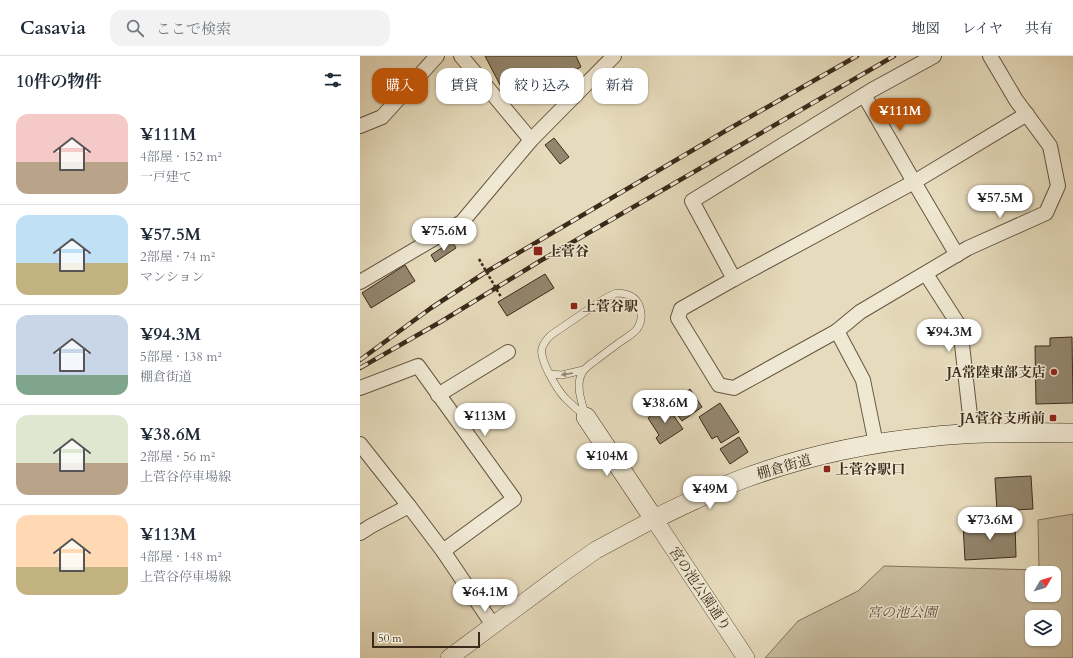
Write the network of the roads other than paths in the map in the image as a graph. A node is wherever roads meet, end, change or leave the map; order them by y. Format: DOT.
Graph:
graph roads {
  1 [pos="437,56"];
  2 [pos="461,56"];
  3 [pos="614,56"];
  4 [pos="934,56"];
  5 [pos="990,56"];
  6 [pos="864,95"];
  7 [pos="1027,114"];
  8 [pos="360,126"];
  9 [pos="531,140"];
  10 [pos="914,182"];
  11 [pos="957,255"];
  12 [pos="926,274"];
  13 [pos="734,279"];
  14 [pos="360,282"];
  15 [pos="837,331"];
  16 [pos="508,352"];
  17 [pos="583,370"];
  18 [pos="550,374"];
  19 [pos="360,388"];
  20 [pos="438,395"];
  21 [pos="586,417"];
  22 [pos="1073,433"];
  23 [pos="972,434"];
  24 [pos="360,444"];
  25 [pos="876,444"];
  26 [pos="409,506"];
  27 [pos="654,519"];
  28 [pos="360,533"];
  29 [pos="444,551"];
  30 [pos="493,625"];
  31 [pos="449,658"];
  32 [pos="746,658"];
  1 -- 8 [label="street"];
  2 -- 9 [label="street"];
  3 -- 9 [label="street"];
  4 -- 6 [label="street"];
  5 -- 7 [label="street"];
  6 -- 10 [label="street"];
  6 -- 13 [label="street"];
  7 -- 10 [label="street"];
  7 -- 11 [label="street"];
  9 -- 14 [label="street"];
  10 -- 11 [label="street"];
  10 -- 13 [label="street"];
  11 -- 12 [label="street"];
  12 -- 15 [label="street"];
  12 -- 23 [label="street"];
  13 -- 15 [label="street"];
  15 -- 25 [label="street"];
  16 -- 20 [label="street"];
  17 -- 18 [label="lane, one-way"];
  17 -- 18 [label="lane"];
  17 -- 21 [label="lane"];
  18 -- 21 [label="lane"];
  19 -- 20 [label="street"];
  20 -- 29 [label="street"];
  21 -- 27 [label="main road"];
  22 -- 23 [label="main road, 棚倉街道"];
  23 -- 25 [label="main road, 棚倉街道"];
  24 -- 26 [label="street"];
  25 -- 27 [label="main road, 棚倉街道"];
  26 -- 28 [label="street"];
  26 -- 29 [label="street"];
  27 -- 30 [label="street, 棚倉街道"];
  27 -- 32 [label="street, 宮の池公園通り"];
  29 -- 30 [label="street"];
  30 -- 31 [label="street, 棚倉街道"];
}
